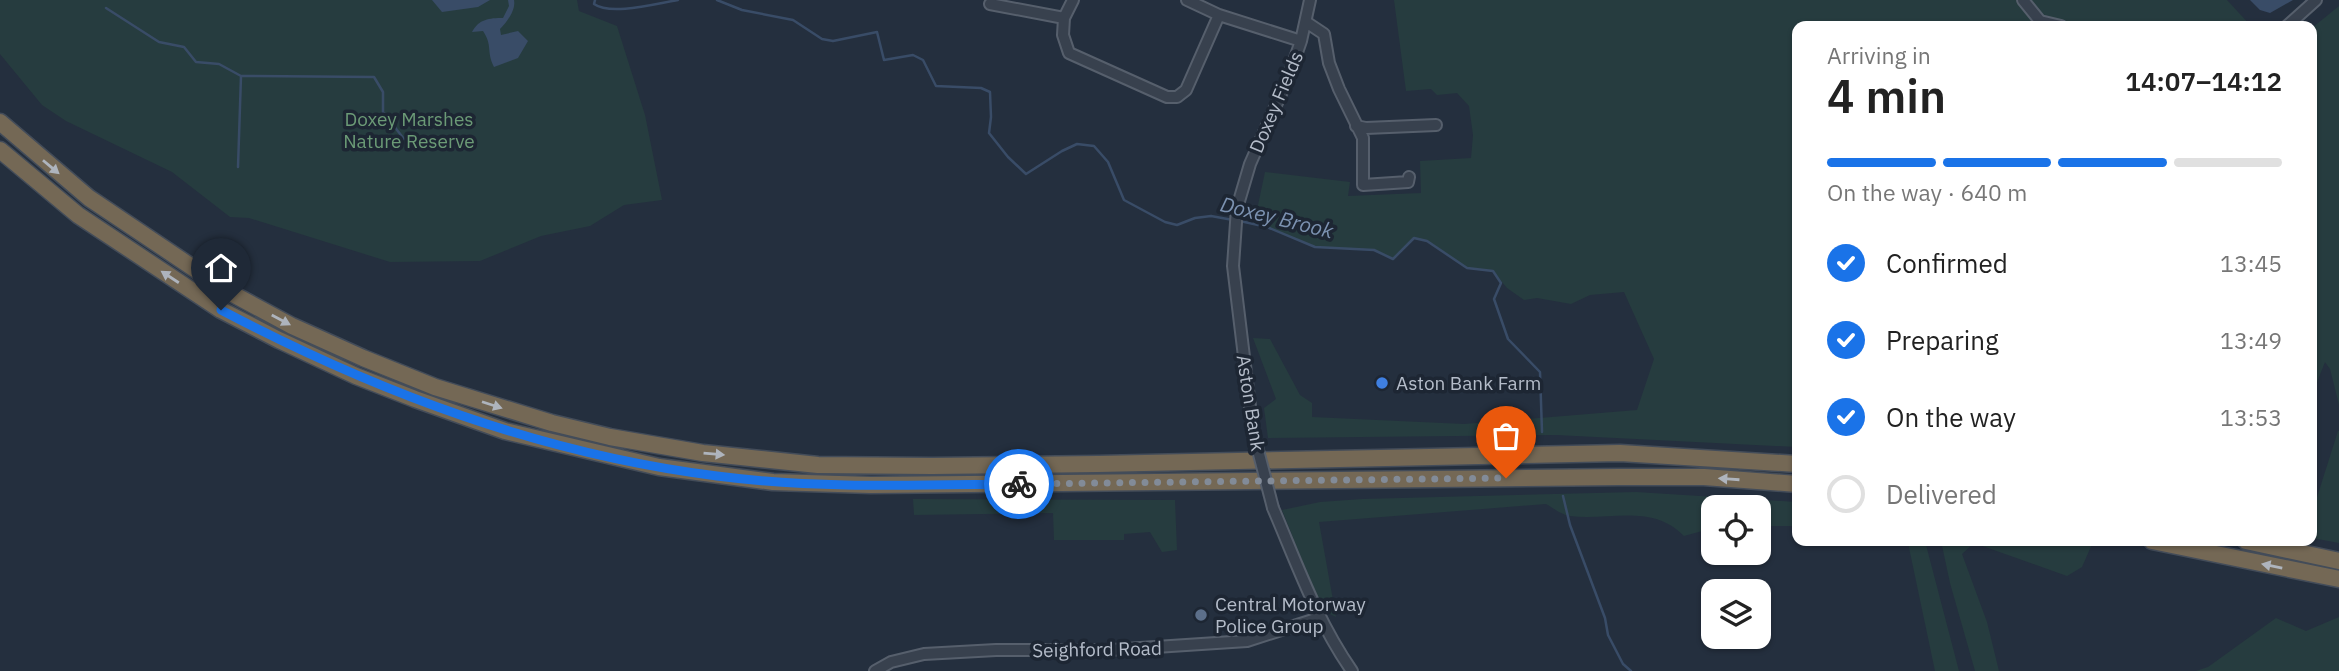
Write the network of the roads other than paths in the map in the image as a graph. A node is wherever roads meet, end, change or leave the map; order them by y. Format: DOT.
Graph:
graph roads {
  1 [pos="1073,0"];
  2 [pos="1187,0"];
  3 [pos="1310,0"];
  4 [pos="2023,0"];
  5 [pos="2316,0"];
  6 [pos="990,4"];
  7 [pos="1219,15"];
  8 [pos="1064,18"];
  9 [pos="2040,21"];
  10 [pos="2293,21"];
  11 [pos="1306,22"];
  12 [pos="1301,41"];
  13 [pos="0,122"];
  14 [pos="1436,125"];
  15 [pos="1356,126"];
  16 [pos="0,150"];
  17 [pos="1409,177"];
  18 [pos="1237,208"];
  19 [pos="1792,464"];
  20 [pos="1792,484"];
  21 [pos="2177,546"];
  22 [pos="2269,546"];
  23 [pos="2339,561"];
  24 [pos="2339,579"];
  25 [pos="1319,618"];
  26 [pos="874,671"];
  27 [pos="1352,671"];
  1 -- 8 [label="street"];
  2 -- 7 [label="street, Doxey Fields"];
  3 -- 11 [label="street"];
  4 -- 9 [label="street"];
  5 -- 10 [label="street"];
  6 -- 8 [label="street"];
  7 -- 8 [label="street"];
  7 -- 12 [label="street, Doxey Fields"];
  11 -- 12 [label="street"];
  11 -- 15 [label="street"];
  12 -- 18 [label="street, Doxey Fields"];
  13 -- 19 [label="highway, one-way"];
  14 -- 15 [label="street"];
  15 -- 17 [label="street"];
  20 -- 16 [label="highway, one-way"];
  18 -- 25 [label="street, Aston Bank, bridge"];
  24 -- 21 [label="highway, one-way"];
  22 -- 23 [label="highway"];
  25 -- 26 [label="street, Seighford Road"];
  25 -- 27 [label="street, Aston Bank"];
}
